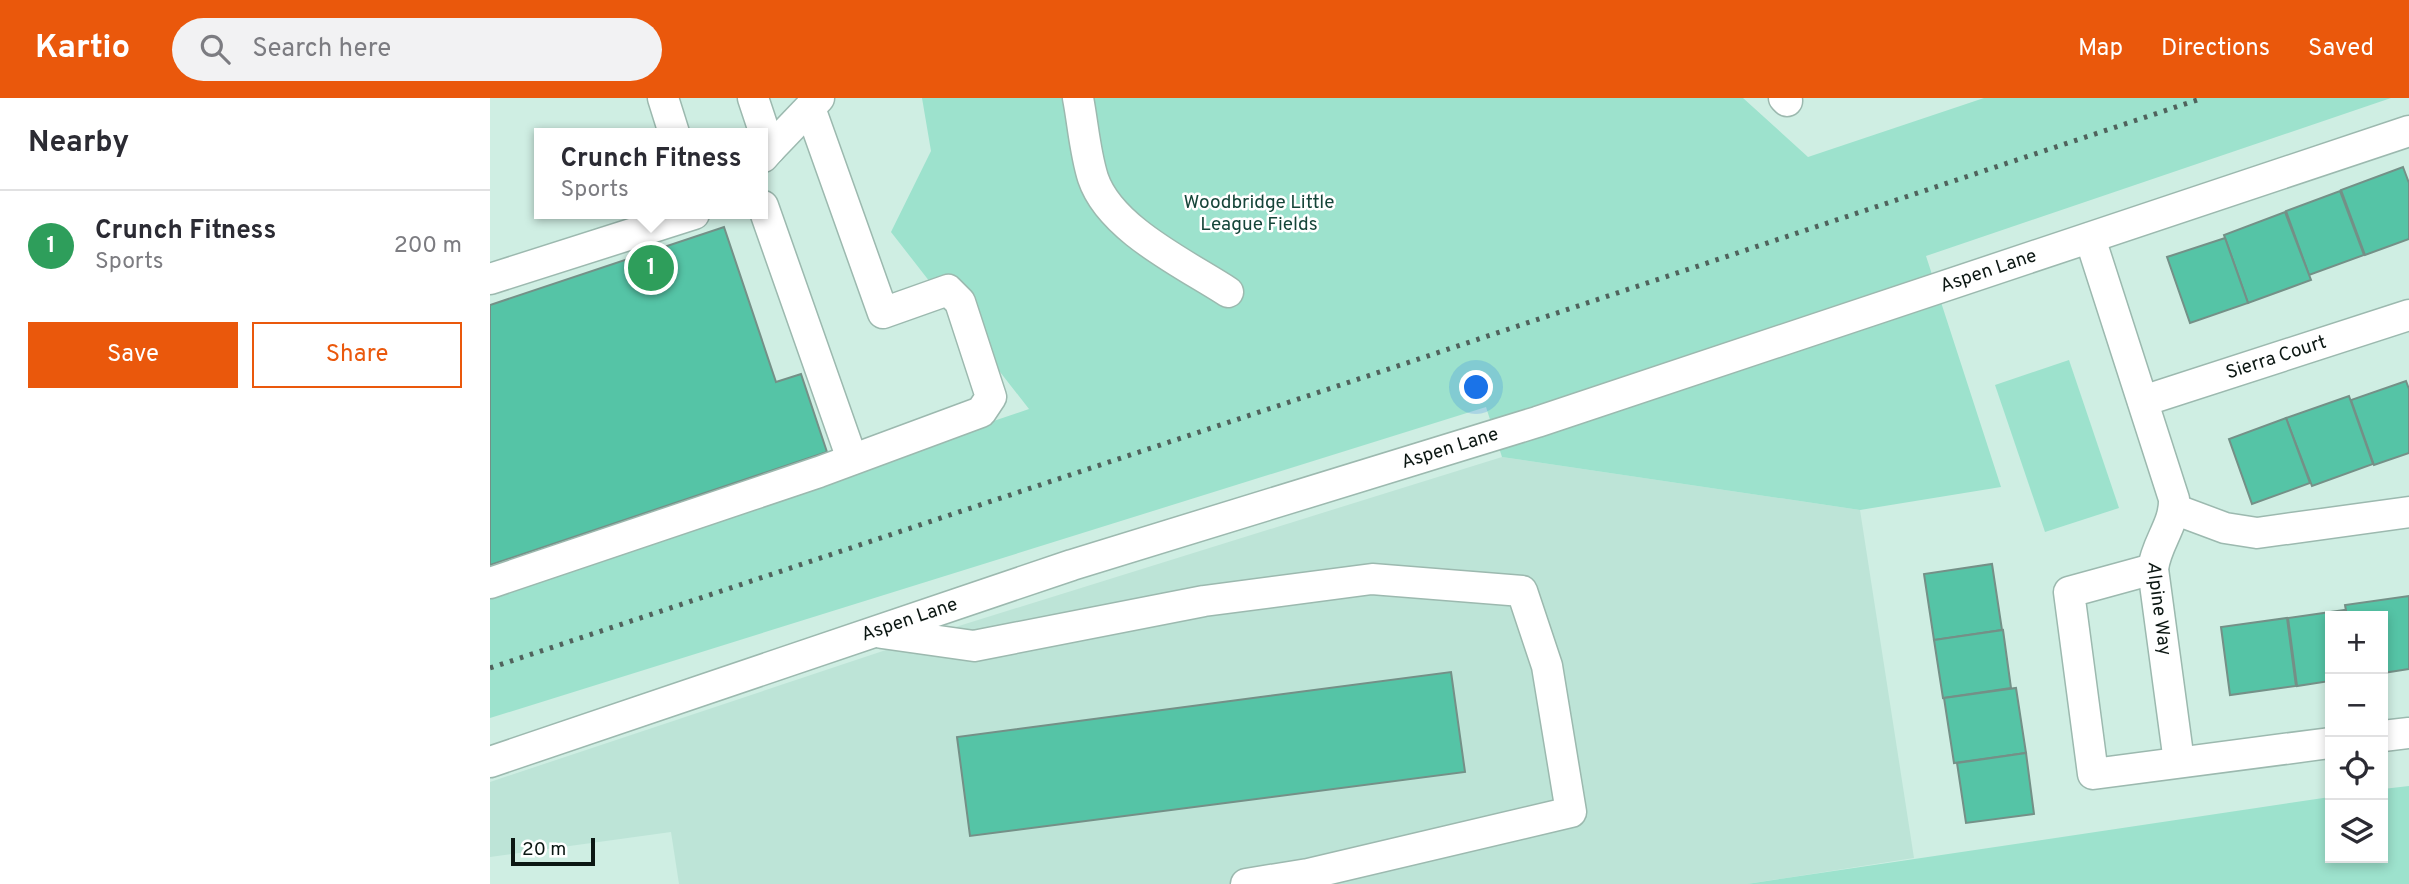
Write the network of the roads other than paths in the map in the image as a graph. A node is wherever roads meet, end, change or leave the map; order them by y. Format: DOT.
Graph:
graph roads {
  1 [pos="663,98"];
  2 [pos="753,98"];
  3 [pos="1079,98"];
  4 [pos="815,103"];
  5 [pos="672,128"];
  6 [pos="760,128"];
  7 [pos="2409,131"];
  8 [pos="768,151"];
  9 [pos="678,219"];
  10 [pos="767,219"];
  11 [pos="2090,238"];
  12 [pos="490,279"];
  13 [pos="1228,292"];
  14 [pos="2409,315"];
  15 [pos="2143,401"];
  16 [pos="843,463"];
  17 [pos="2174,509"];
  18 [pos="2409,512"];
  19 [pos="2153,569"];
  20 [pos="490,583"];
  21 [pos="875,632"];
  22 [pos="2409,733"];
  23 [pos="2388,735"];
  24 [pos="2325,744"];
  25 [pos="490,762"];
  26 [pos="2179,762"];
  27 [pos="1246,884"];
  1 -- 5 [label="street"];
  2 -- 6 [label="street"];
  3 -- 13 [label="street"];
  4 -- 8 [label="street"];
  4 -- 16 [label="street"];
  7 -- 11 [label="street, Aspen Lane"];
  9 -- 12 [label="street"];
  10 -- 16 [label="street"];
  11 -- 15 [label="street"];
  11 -- 21 [label="street, Aspen Lane"];
  14 -- 15 [label="street, Sierra Court"];
  15 -- 17 [label="street"];
  16 -- 20 [label="street"];
  17 -- 18 [label="street"];
  17 -- 19 [label="street, Alpine Way"];
  19 -- 26 [label="street, Alpine Way"];
  19 -- 26 [label="street"];
  21 -- 25 [label="street, Aspen Lane"];
  21 -- 27 [label="street"];
  22 -- 23 [label="street"];
  24 -- 26 [label="street"];
}
